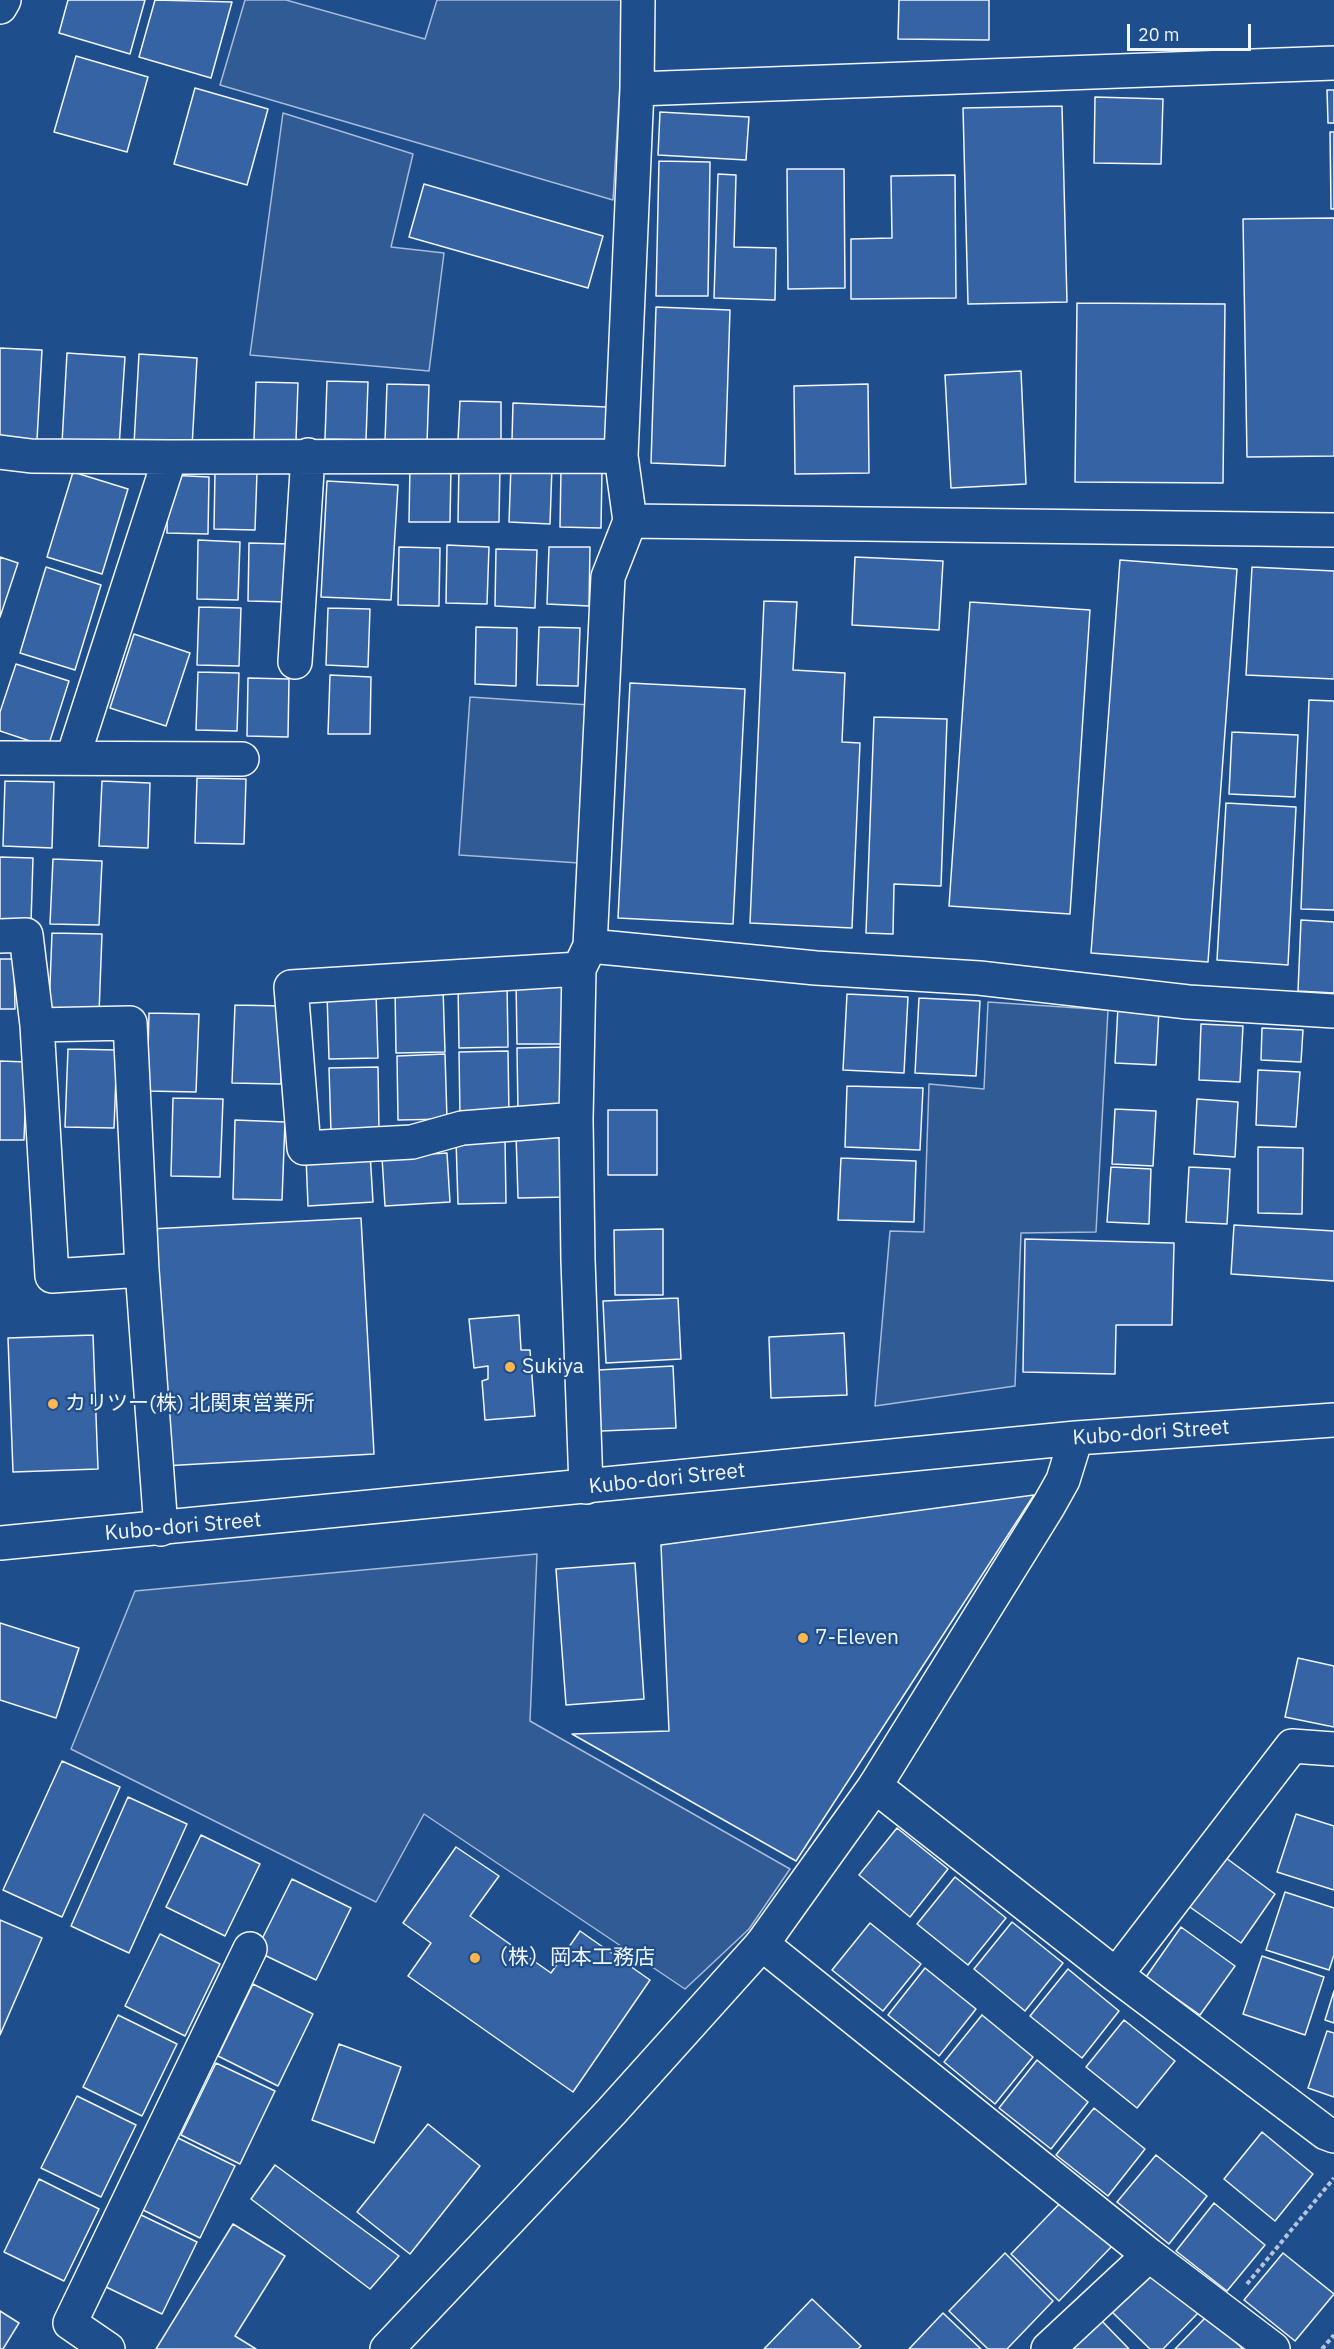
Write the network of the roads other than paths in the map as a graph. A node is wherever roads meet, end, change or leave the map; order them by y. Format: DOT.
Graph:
graph roads {
  1 [pos="4,0"];
  2 [pos="638,0"];
  3 [pos="0,7"];
  4 [pos="1334,63"];
  5 [pos="637,89"];
  6 [pos="0,452"];
  7 [pos="308,455"];
  8 [pos="621,456"];
  9 [pos="170,457"];
  10 [pos="630,521"];
  11 [pos="1334,530"];
  12 [pos="295,663"];
  13 [pos="73,757"];
  14 [pos="0,758"];
  15 [pos="242,759"];
  16 [pos="0,936"];
  17 [pos="585,958"];
  18 [pos="1334,1011"];
  19 [pos="37,1025"];
  20 [pos="576,1119"];
  21 [pos="142,1270"];
  22 [pos="1334,1420"];
  23 [pos="1076,1438"];
  24 [pos="586,1487"];
  25 [pos="161,1529"];
  26 [pos="0,1543"];
  27 [pos="1334,1749"];
  28 [pos="875,1786"];
  29 [pos="762,1944"];
  30 [pos="250,1949"];
  31 [pos="1116,1975"];
  32 [pos="1334,2136"];
  33 [pos="1149,2255"];
  34 [pos="108,2349"];
  35 [pos="387,2349"];
  36 [pos="1048,2349"];
  37 [pos="1273,2349"];
  1 -- 3 [label="street"];
  2 -- 5 [label="street"];
  4 -- 5 [label="street"];
  5 -- 8 [label="street"];
  6 -- 9 [label="street"];
  7 -- 8 [label="street"];
  7 -- 9 [label="street"];
  7 -- 12 [label="street"];
  8 -- 10 [label="street"];
  9 -- 13 [label="street"];
  10 -- 11 [label="street"];
  10 -- 17 [label="street"];
  13 -- 14 [label="street"];
  13 -- 15 [label="street"];
  16 -- 19 [label="street"];
  17 -- 18 [label="street"];
  17 -- 20 [label="street"];
  17 -- 20 [label="street"];
  19 -- 21 [label="street"];
  19 -- 21 [label="street"];
  20 -- 24 [label="street"];
  21 -- 25 [label="street"];
  22 -- 23 [label="street, Kubo-dori Street"];
  23 -- 24 [label="street, Kubo-dori Street"];
  23 -- 28 [label="street"];
  24 -- 25 [label="street, Kubo-dori Street"];
  25 -- 26 [label="street, Kubo-dori Street"];
  27 -- 31 [label="street"];
  28 -- 29 [label="street"];
  28 -- 31 [label="street"];
  29 -- 33 [label="street"];
  29 -- 35 [label="street"];
  30 -- 34 [label="street"];
  31 -- 32 [label="street"];
  33 -- 36 [label="street"];
  33 -- 37 [label="street"];
}
